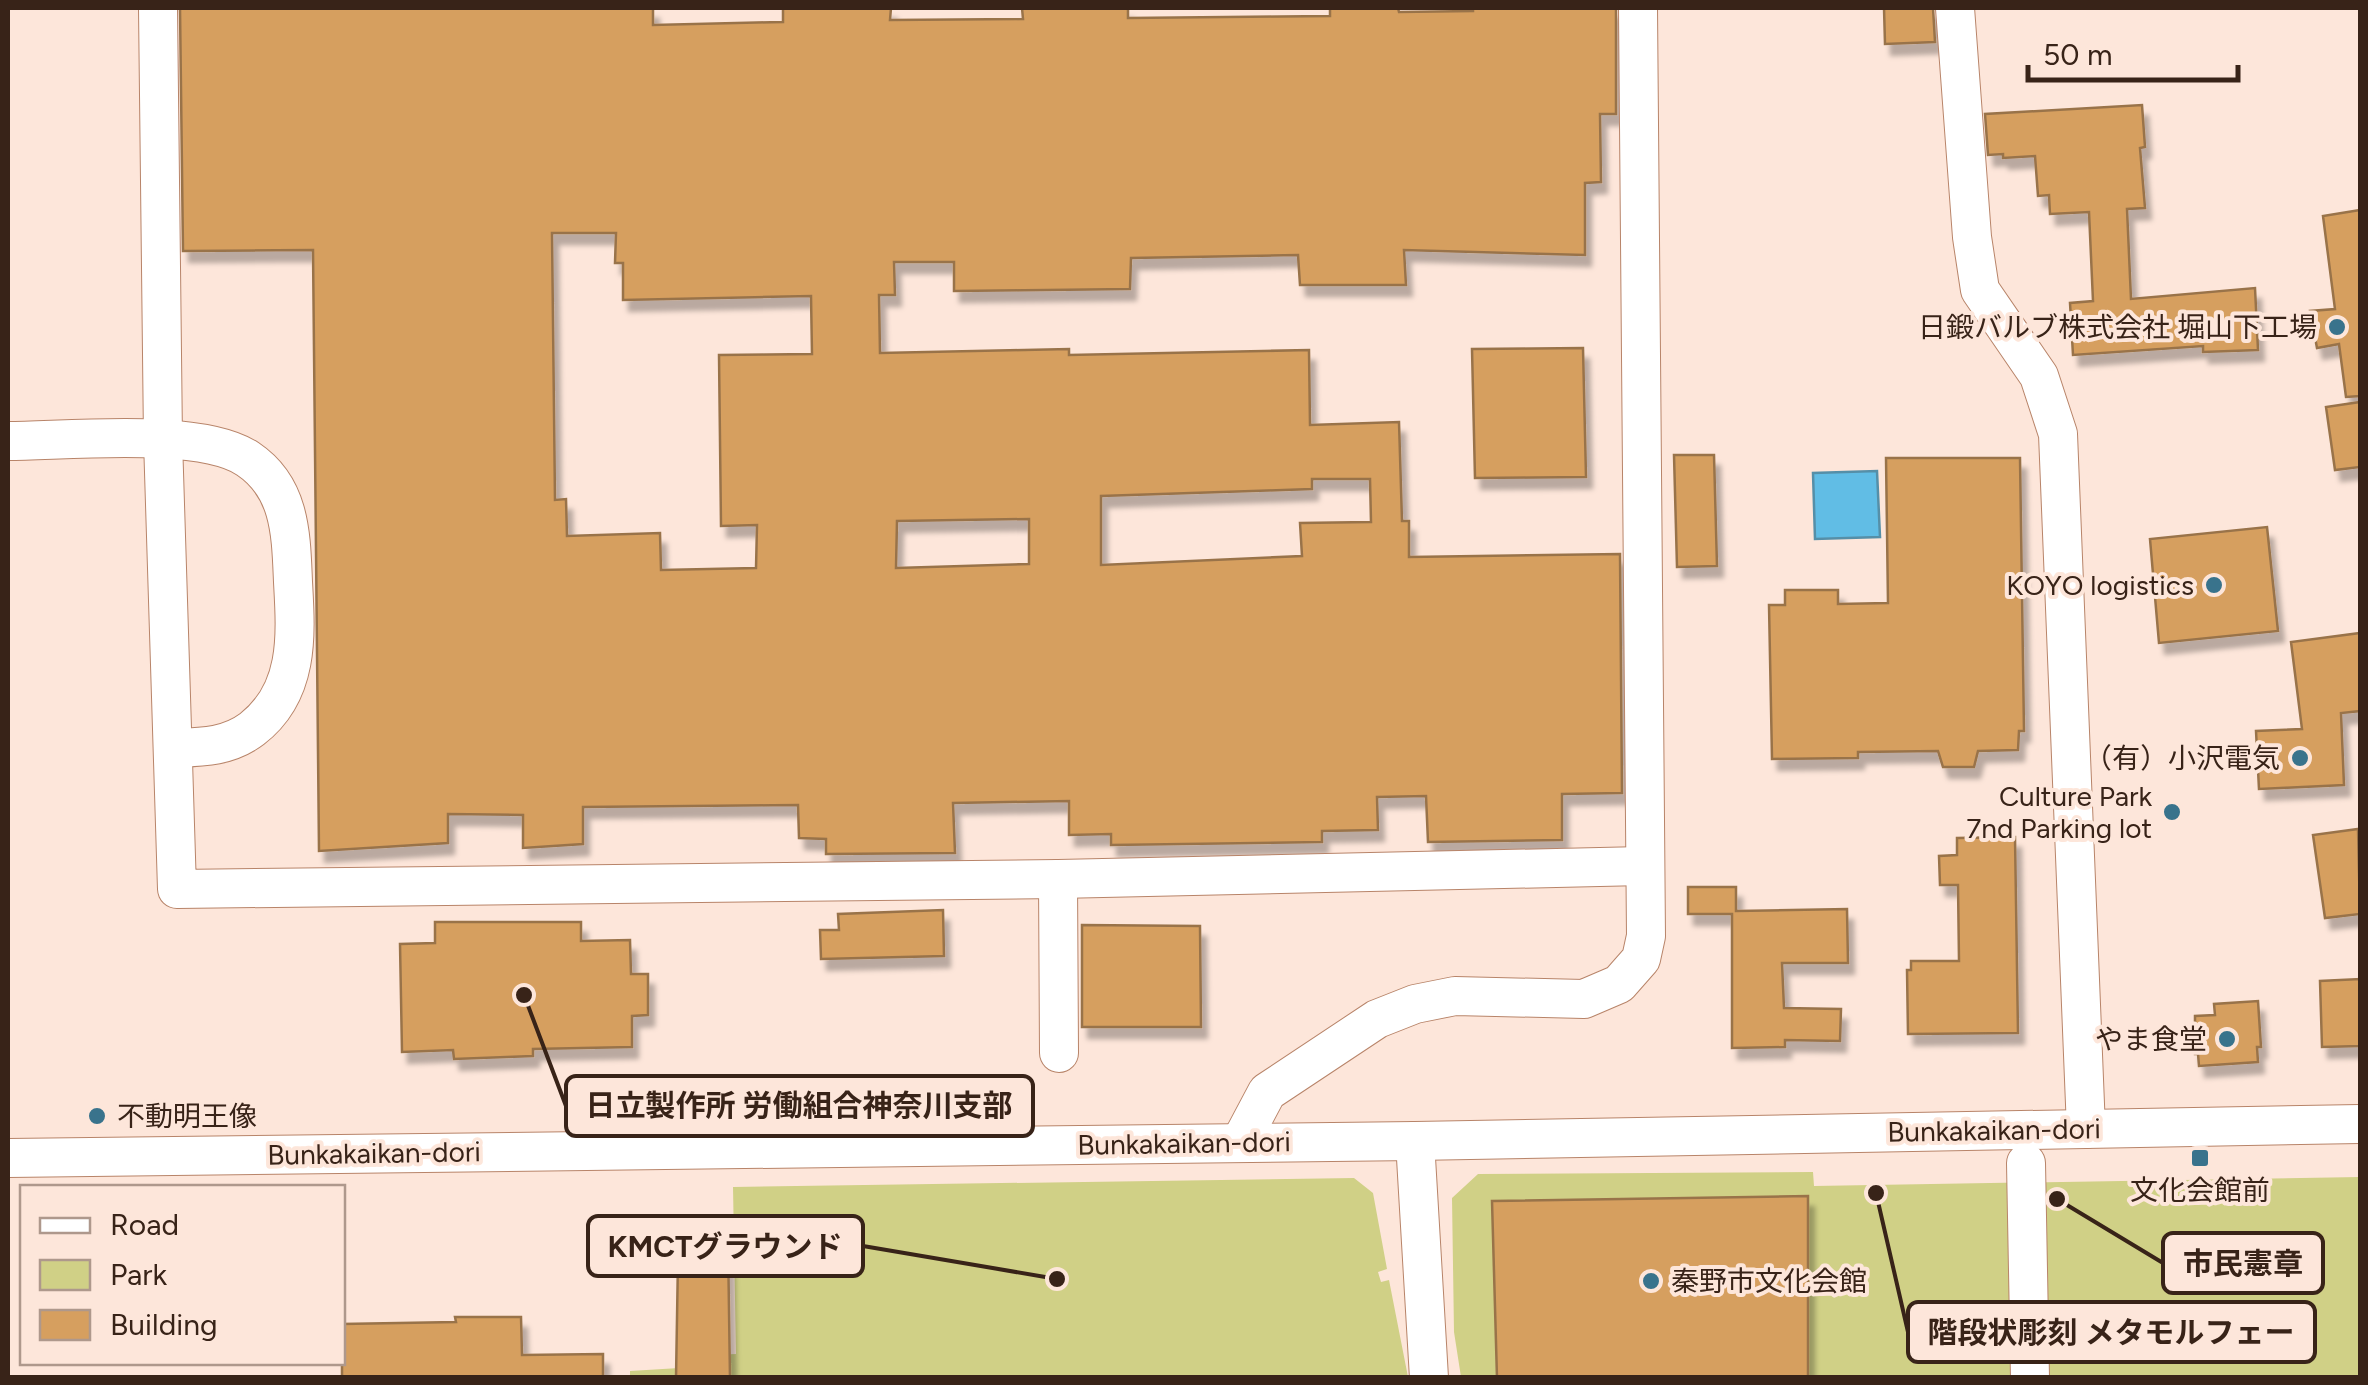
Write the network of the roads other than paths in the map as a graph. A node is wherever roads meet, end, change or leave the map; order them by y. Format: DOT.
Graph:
graph roads {
  1 [pos="158,8"];
  2 [pos="1638,8"];
  3 [pos="1954,8"];
  4 [pos="162,440"];
  5 [pos="8,441"];
  6 [pos="173,748"];
  7 [pos="1643,866"];
  8 [pos="1058,879"];
  9 [pos="1058,1053"];
  10 [pos="2360,1124"];
  11 [pos="2086,1128"];
  12 [pos="1415,1141"];
  13 [pos="1241,1142"];
  14 [pos="8,1158"];
  15 [pos="2026,1163"];
  16 [pos="1429,1378"];
  17 [pos="2030,1378"];
  1 -- 4 [label="street"];
  2 -- 7 [label="street"];
  3 -- 11 [label="street"];
  4 -- 5 [label="street"];
  4 -- 6 [label="street"];
  4 -- 6 [label="street"];
  6 -- 8 [label="street"];
  7 -- 8 [label="street"];
  7 -- 13 [label="street"];
  8 -- 9 [label="street"];
  10 -- 11 [label="street, Bunkakaikan-dori"];
  11 -- 12 [label="street, Bunkakaikan-dori"];
  12 -- 13 [label="street, Bunkakaikan-dori"];
  12 -- 16 [label="street"];
  13 -- 14 [label="street, Bunkakaikan-dori"];
  15 -- 17 [label="street"];
}
